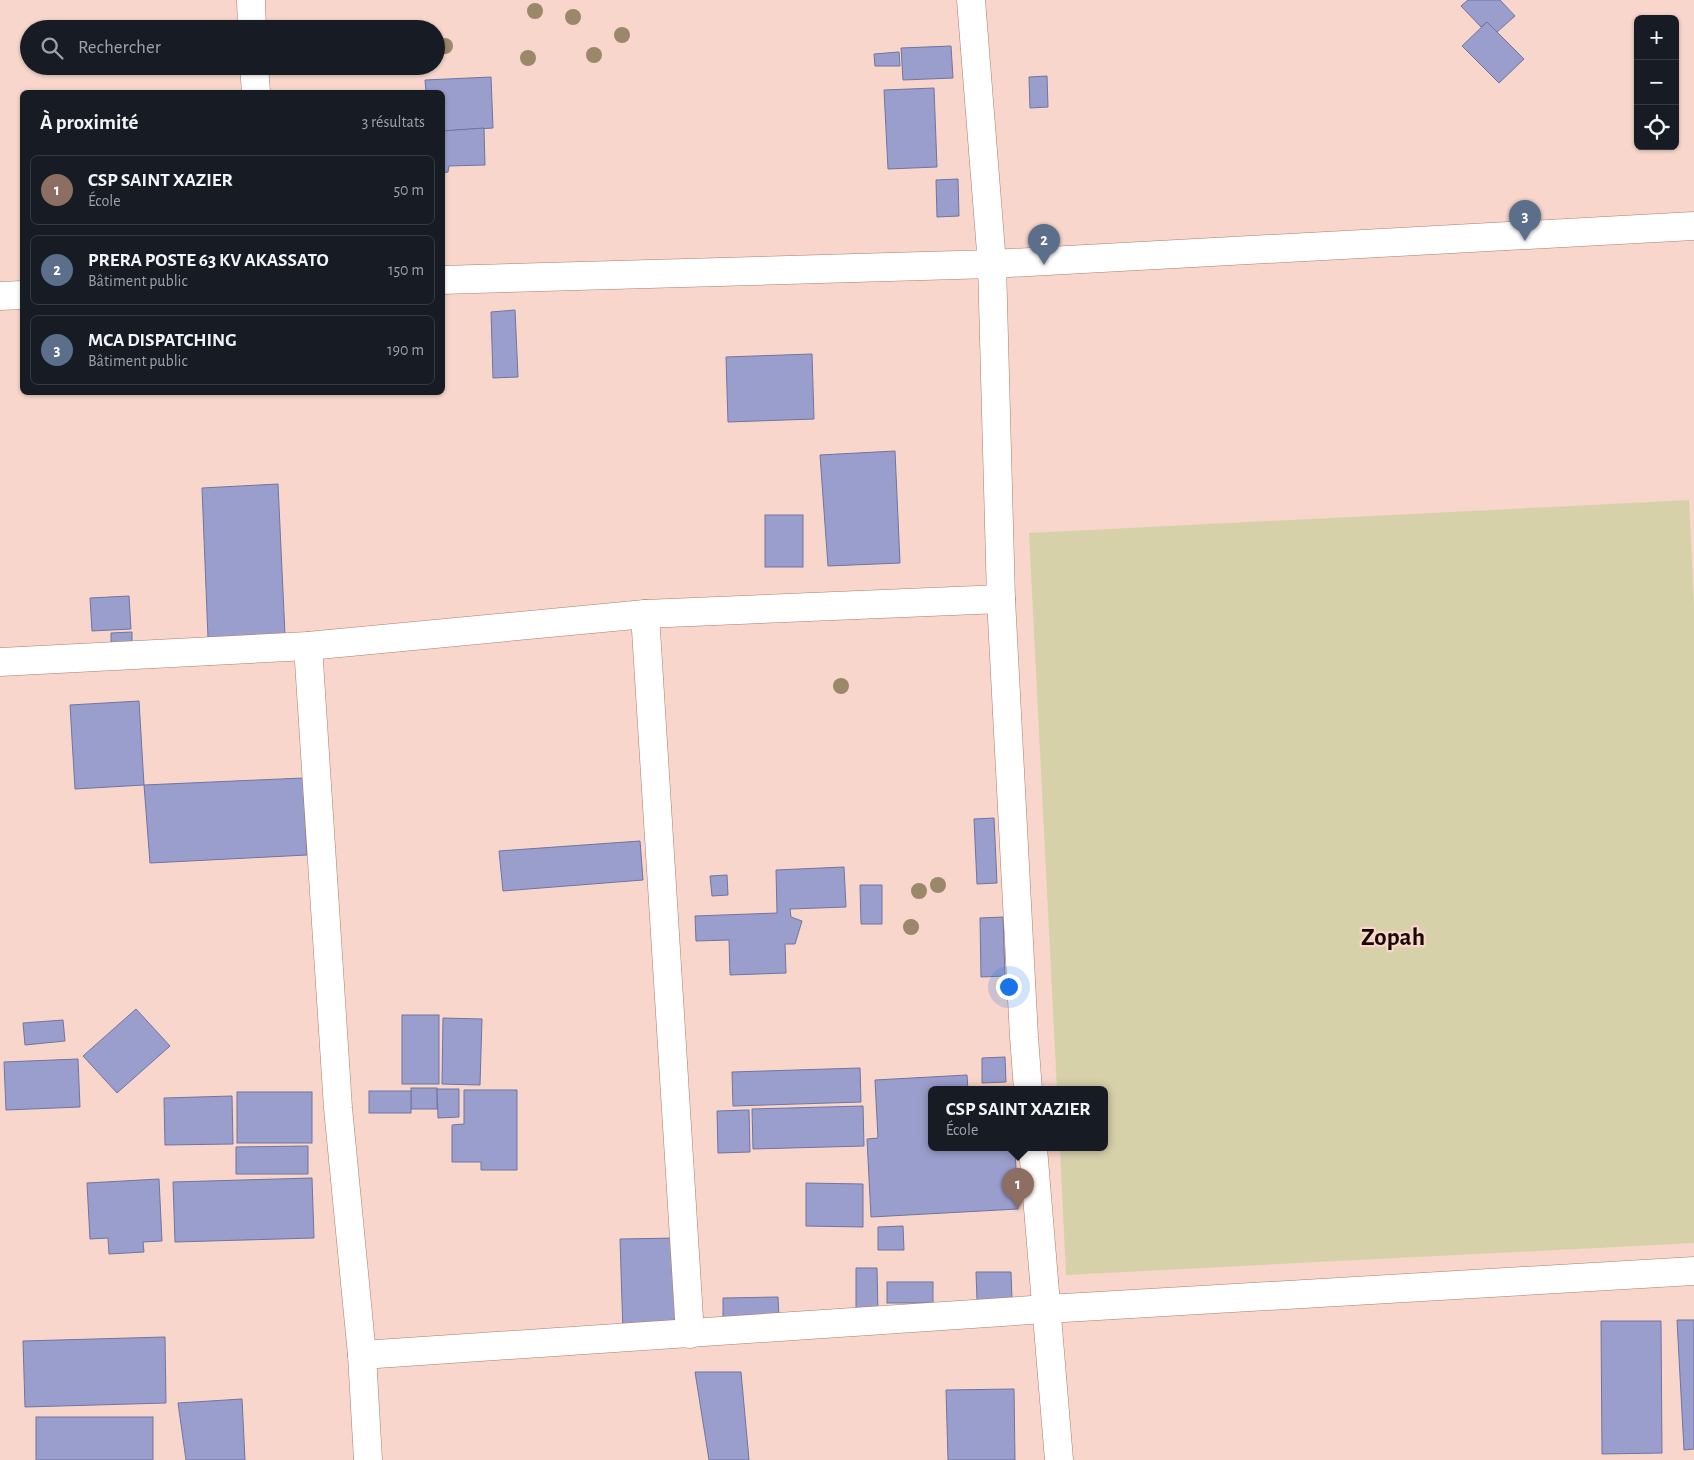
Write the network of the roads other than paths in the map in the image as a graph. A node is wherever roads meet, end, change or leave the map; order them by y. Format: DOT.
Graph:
graph roads {
  1 [pos="251,0"];
  2 [pos="971,0"];
  3 [pos="252,20"];
  4 [pos="255,75"];
  5 [pos="256,90"];
  6 [pos="1694,226"];
  7 [pos="992,264"];
  8 [pos="445,280"];
  9 [pos="20,295"];
  10 [pos="0,296"];
  11 [pos="1001,599"];
  12 [pos="645,614"];
  13 [pos="308,646"];
  14 [pos="0,662"];
  15 [pos="1028,1086"];
  16 [pos="1033,1151"];
  17 [pos="1694,1271"];
  18 [pos="1047,1308"];
  19 [pos="690,1334"];
  20 [pos="362,1355"];
  21 [pos="368,1460"];
  22 [pos="1058,1460"];
  1 -- 3 [label="street"];
  2 -- 7 [label="street"];
  4 -- 5 [label="street"];
  6 -- 7 [label="street"];
  7 -- 8 [label="street"];
  7 -- 11 [label="street"];
  9 -- 10 [label="street"];
  11 -- 12 [label="street"];
  11 -- 15 [label="street"];
  12 -- 13 [label="street"];
  12 -- 19 [label="street"];
  13 -- 14 [label="street"];
  13 -- 20 [label="street"];
  16 -- 18 [label="street"];
  17 -- 18 [label="street"];
  18 -- 19 [label="street"];
  18 -- 22 [label="street"];
  19 -- 20 [label="street"];
  20 -- 21 [label="street"];
}
